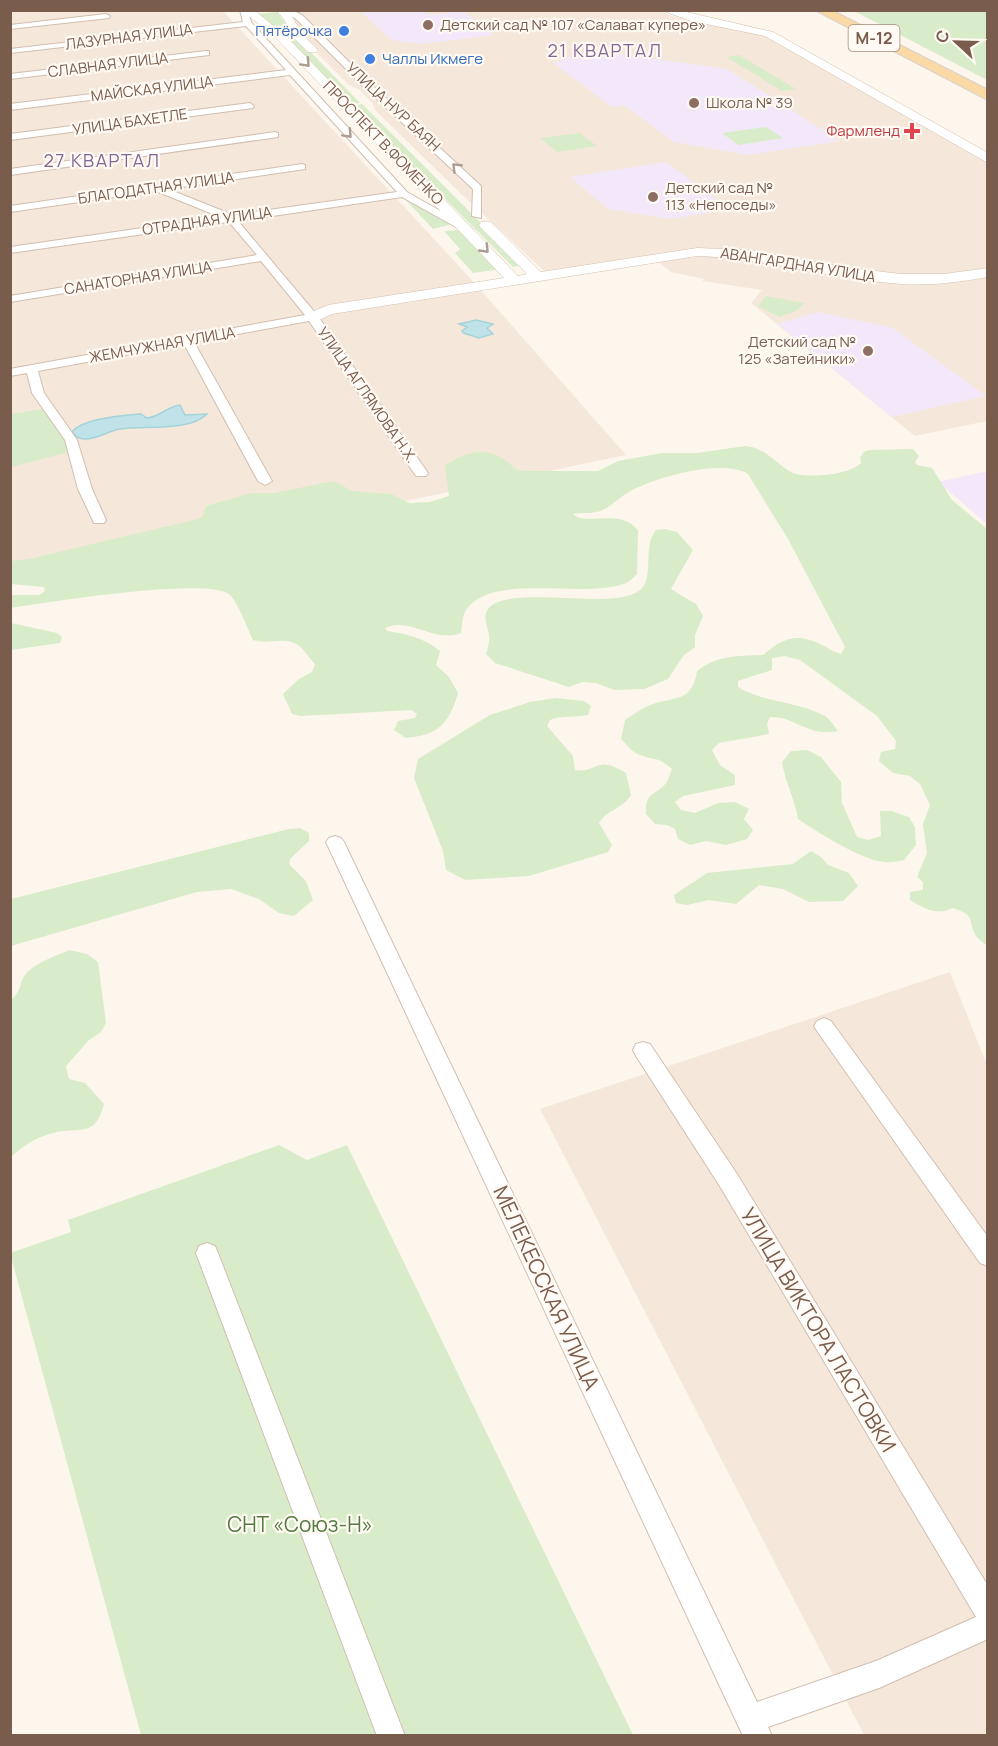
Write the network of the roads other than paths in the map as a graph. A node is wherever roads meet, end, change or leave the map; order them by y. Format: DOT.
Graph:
graph roads {
  1 [pos="253,10"];
  2 [pos="666,10"];
  3 [pos="821,10"];
  4 [pos="838,10"];
  5 [pos="276,11"];
  6 [pos="246,15"];
  7 [pos="107,19"];
  8 [pos="10,27"];
  9 [pos="122,38"];
  10 [pos="10,51"];
  11 [pos="206,53"];
  12 [pos="321,59"];
  13 [pos="936,61"];
  14 [pos="922,63"];
  15 [pos="293,72"];
  16 [pos="10,77"];
  17 [pos="987,87"];
  18 [pos="987,96"];
  19 [pos="250,106"];
  20 [pos="10,107"];
  21 [pos="275,135"];
  22 [pos="10,137"];
  23 [pos="987,159"];
  24 [pos="302,167"];
  25 [pos="10,172"];
  26 [pos="157,188"];
  27 [pos="404,194"];
  28 [pos="461,200"];
  29 [pos="10,209"];
  30 [pos="477,216"];
  31 [pos="231,218"];
  32 [pos="466,229"];
  33 [pos="10,250"];
  34 [pos="265,257"];
  35 [pos="987,272"];
  36 [pos="538,278"];
  37 [pos="515,281"];
  38 [pos="10,299"];
  39 [pos="308,311"];
  40 [pos="187,340"];
  41 [pos="32,369"];
  42 [pos="10,374"];
  43 [pos="421,473"];
  44 [pos="265,481"];
  45 [pos="99,520"];
  46 [pos="334,842"];
  47 [pos="824,1026"];
  48 [pos="643,1050"];
  49 [pos="207,1253"];
  50 [pos="987,1256"];
  51 [pos="987,1612"];
  52 [pos="754,1727"];
  53 [pos="391,1736"];
  1 -- 5 [label="main road"];
  2 -- 23 [label="main road"];
  3 -- 14 [label="main road, М-12"];
  4 -- 13 [label="main road, М-12"];
  5 -- 12 [label="main road, ПРОСПЕКТ В.ФОМЕНКО"];
  30 -- 5 [label="street, УЛИЦА НУР БАЯН, one-way"];
  6 -- 9 [label="street, ЛАЗУРНАЯ УЛИЦА"];
  6 -- 15 [label="street"];
  6 -- 32 [label="main road, ПРОСПЕКТ В.ФОМЕНКО, one-way"];
  7 -- 8 [label="street"];
  7 -- 9 [label="street"];
  9 -- 10 [label="street, ЛАЗУРНАЯ УЛИЦА"];
  11 -- 16 [label="street, СЛАВНАЯ УЛИЦА"];
  13 -- 14 [label="main road"];
  13 -- 17 [label="main road, М-12"];
  14 -- 18 [label="main road, М-12"];
  15 -- 20 [label="street, МАЙСКАЯ УЛИЦА"];
  15 -- 27 [label="street, one-way"];
  19 -- 22 [label="street, УЛИЦА БАХЕТЛЕ"];
  21 -- 25 [label="street"];
  24 -- 26 [label="street, БЛАГОДАТНАЯ УЛИЦА"];
  26 -- 29 [label="street, БЛАГОДАТНАЯ УЛИЦА"];
  26 -- 31 [label="street"];
  27 -- 31 [label="street, ОТРАДНАЯ УЛИЦА"];
  27 -- 32 [label="street"];
  28 -- 30 [label="main road, ПРОСПЕКТ В.ФОМЕНКО"];
  30 -- 36 [label="main road, ПРОСПЕКТ В.ФОМЕНКО"];
  31 -- 33 [label="street, ОТРАДНАЯ УЛИЦА"];
  31 -- 34 [label="street, УЛИЦА АГЛЯМОВА Н.Х."];
  32 -- 37 [label="main road, ПРОСПЕКТ В.ФОМЕНКО, one-way"];
  34 -- 38 [label="street, САНАТОРНАЯ УЛИЦА"];
  34 -- 39 [label="street, УЛИЦА АГЛЯМОВА Н.Х."];
  35 -- 36 [label="main road, АВАНГАРДНАЯ УЛИЦА"];
  36 -- 37 [label="main road, АВАНГАРДНАЯ УЛИЦА"];
  37 -- 39 [label="main road, АВАНГАРДНАЯ УЛИЦА"];
  39 -- 40 [label="street, ЖЕМЧУЖНАЯ УЛИЦА"];
  39 -- 43 [label="street, УЛИЦА АГЛЯМОВА Н.Х."];
  40 -- 41 [label="street, ЖЕМЧУЖНАЯ УЛИЦА"];
  40 -- 44 [label="street"];
  41 -- 42 [label="street, ЖЕМЧУЖНАЯ УЛИЦА"];
  41 -- 45 [label="street"];
  46 -- 52 [label="street, МЕЛЕКЕССКАЯ УЛИЦА"];
  47 -- 50 [label="street"];
  48 -- 51 [label="street, УЛИЦА ВИКТОРА ЛАСТОВКИ"];
  49 -- 53 [label="street"];
  51 -- 52 [label="street"];
}
